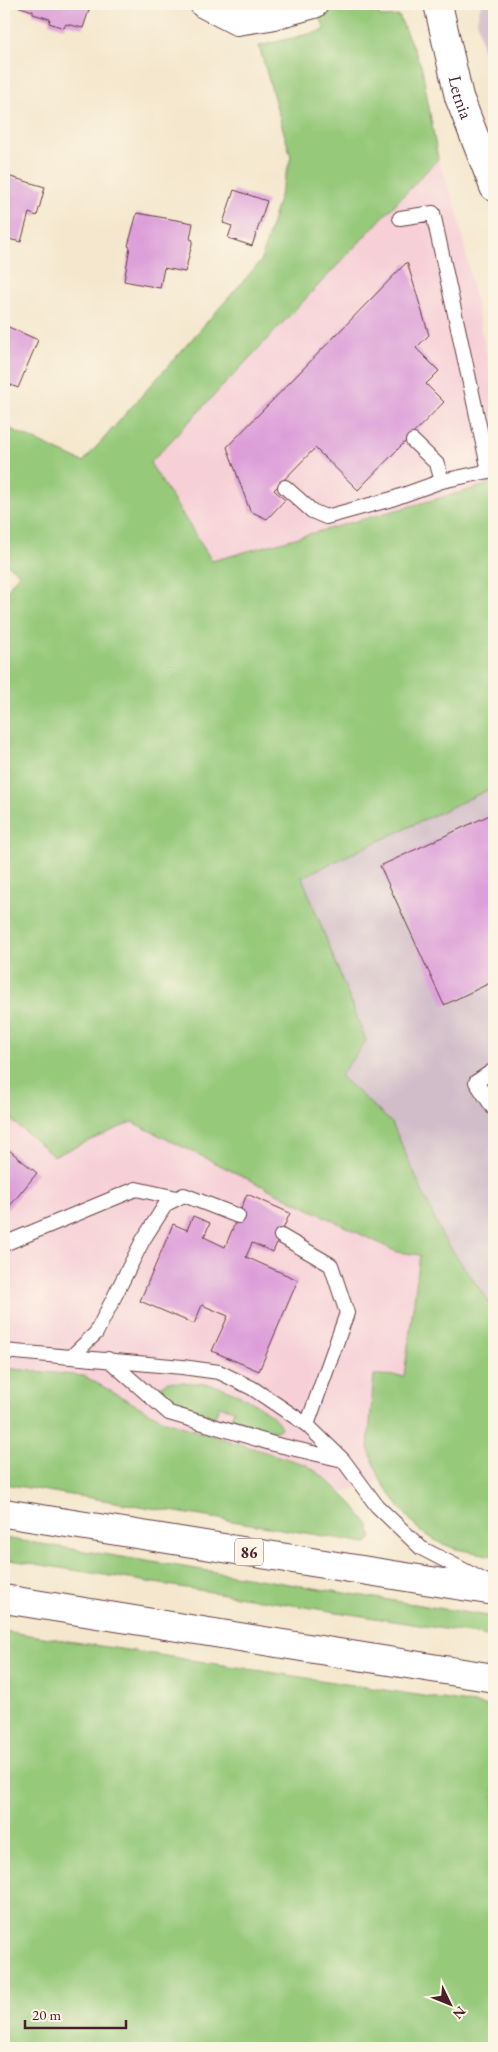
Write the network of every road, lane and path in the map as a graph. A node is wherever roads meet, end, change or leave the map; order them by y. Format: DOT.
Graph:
graph roads {
  1 [pos="204,4"];
  2 [pos="314,4"];
  3 [pos="438,4"];
  4 [pos="494,187"];
  5 [pos="400,218"];
  6 [pos="413,441"];
  7 [pos="492,471"];
  8 [pos="442,481"];
  9 [pos="285,487"];
  10 [pos="494,1070"];
  11 [pos="494,1109"];
  12 [pos="177,1198"];
  13 [pos="238,1216"];
  14 [pos="281,1236"];
  15 [pos="4,1244"];
  16 [pos="4,1351"];
  17 [pos="71,1357"];
  18 [pos="108,1360"];
  19 [pos="307,1425"];
  20 [pos="343,1460"];
  21 [pos="4,1513"];
  22 [pos="494,1585"];
  23 [pos="494,1591"];
  24 [pos="4,1599"];
  25 [pos="494,1678"];
  1 -- 2 [label="main road"];
  3 -- 4 [label="main road, Letnia"];
  5 -- 7 [label="lane"];
  6 -- 8 [label="lane"];
  7 -- 8 [label="lane"];
  8 -- 9 [label="lane"];
  10 -- 11 [label="lane"];
  12 -- 13 [label="lane"];
  12 -- 15 [label="lane"];
  12 -- 17 [label="lane"];
  14 -- 19 [label="lane"];
  16 -- 17 [label="lane"];
  17 -- 18 [label="lane"];
  18 -- 19 [label="lane"];
  18 -- 20 [label="lane"];
  19 -- 20 [label="lane"];
  20 -- 22 [label="lane"];
  21 -- 23 [label="main road, 86"];
  24 -- 25 [label="main road"];
}
